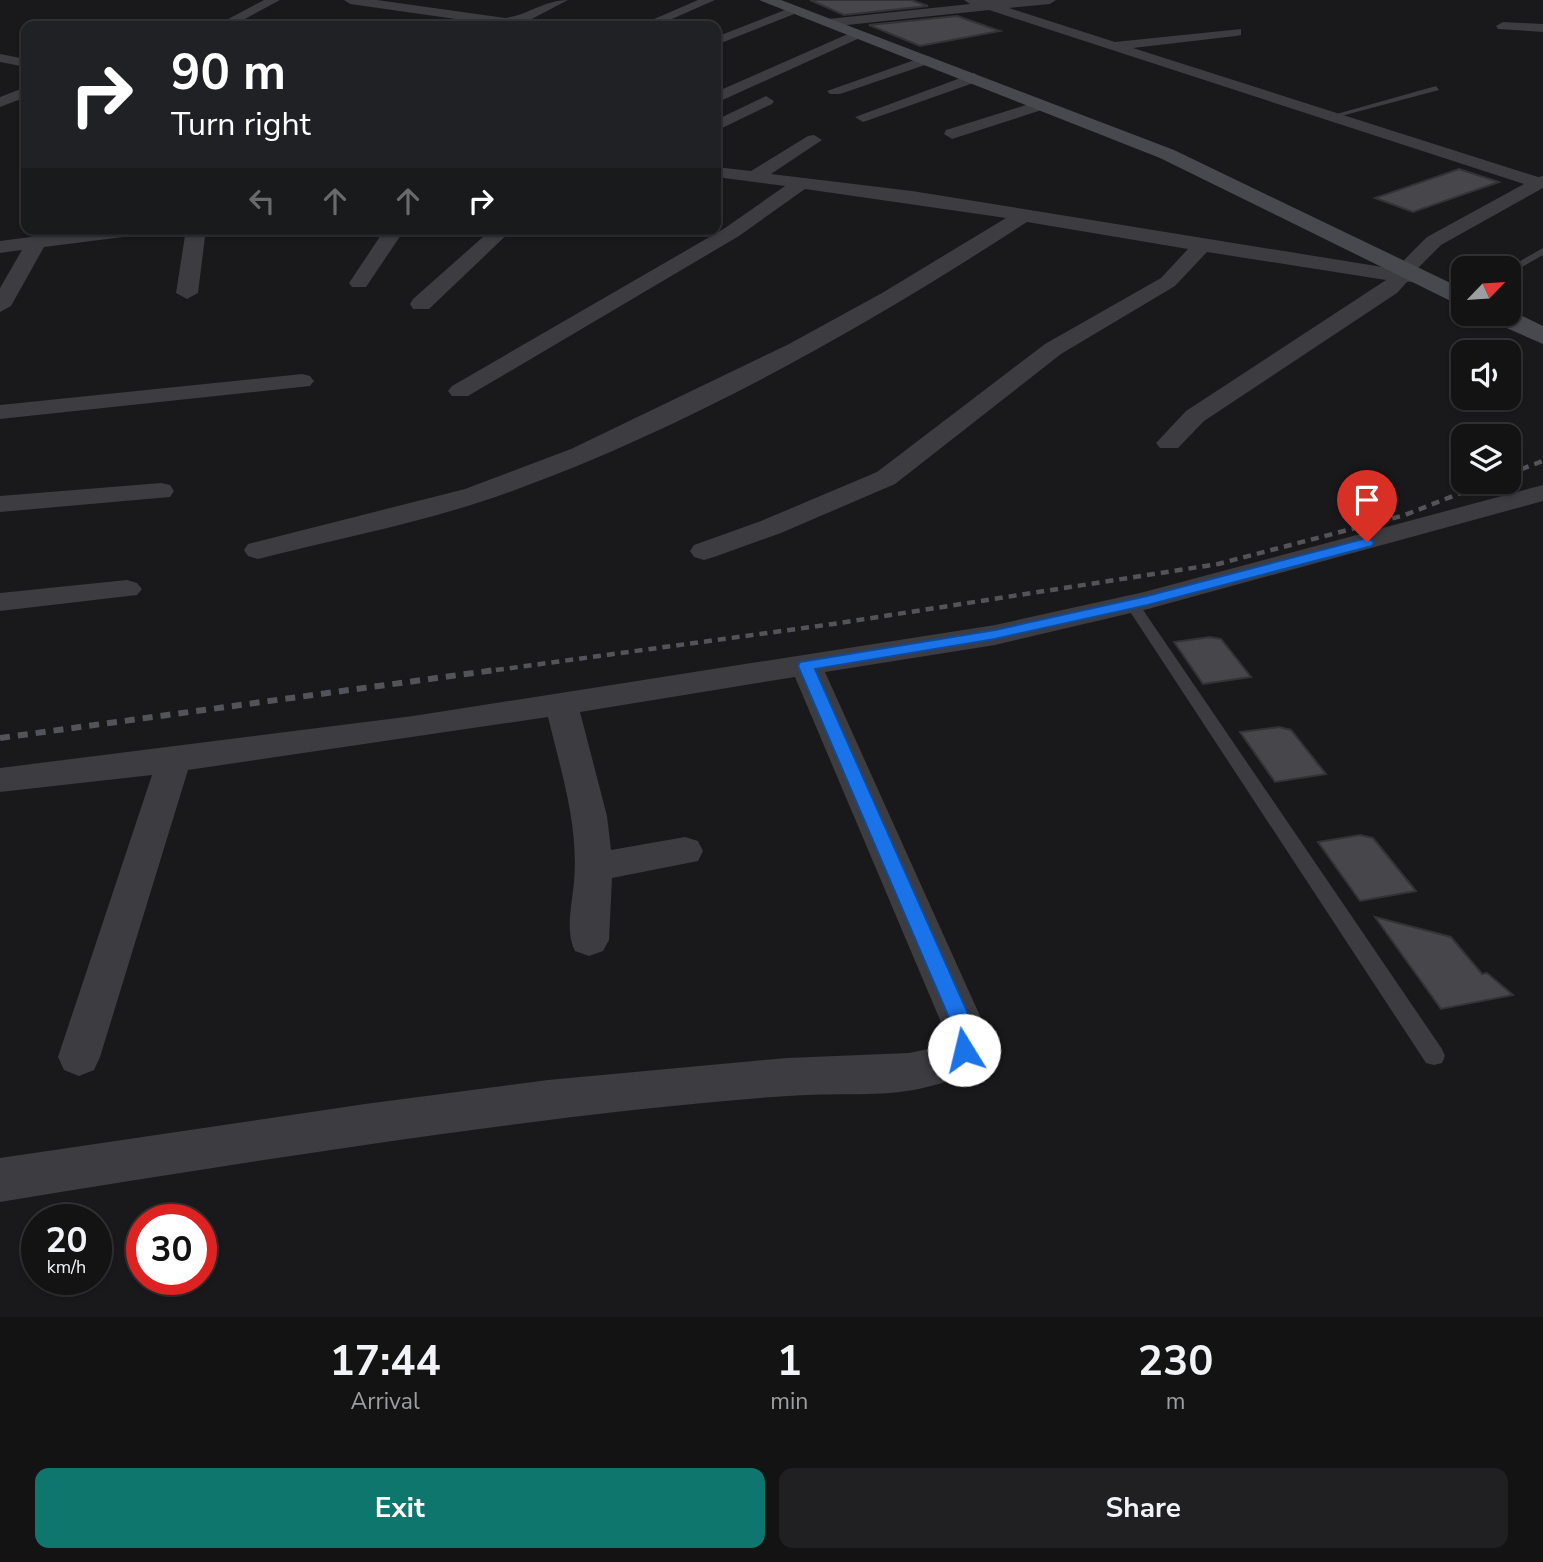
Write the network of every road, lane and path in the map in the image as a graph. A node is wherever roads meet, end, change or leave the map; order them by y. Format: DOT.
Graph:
graph roads {
  1 [pos="274,0"];
  2 [pos="351,0"];
  3 [pos="562,0"];
  4 [pos="709,0"];
  5 [pos="767,0"];
  6 [pos="970,0"];
  7 [pos="1050,0"];
  8 [pos="990,7"];
  9 [pos="795,10"];
  10 [pos="232,21"];
  11 [pos="498,21"];
  12 [pos="512,21"];
  13 [pos="657,21"];
  14 [pos="828,23"];
  15 [pos="1503,26"];
  16 [pos="1543,28"];
  17 [pos="1236,32"];
  18 [pos="857,34"];
  19 [pos="721,40"];
  20 [pos="1109,46"];
  21 [pos="0,58"];
  22 [pos="926,60"];
  23 [pos="21,62"];
  24 [pos="950,69"];
  25 [pos="974,78"];
  26 [pos="1436,89"];
  27 [pos="835,91"];
  28 [pos="21,94"];
  29 [pos="721,96"];
  30 [pos="862,96"];
  31 [pos="766,101"];
  32 [pos="0,102"];
  33 [pos="1042,105"];
  34 [pos="863,117"];
  35 [pos="1330,117"];
  36 [pos="721,124"];
  37 [pos="952,134"];
  38 [pos="814,140"];
  39 [pos="721,173"];
  40 [pos="755,176"];
  41 [pos="804,181"];
  42 [pos="1541,182"];
  43 [pos="1025,215"];
  44 [pos="92,235"];
  45 [pos="195,235"];
  46 [pos="391,235"];
  47 [pos="497,235"];
  48 [pos="37,242"];
  49 [pos="1204,244"];
  50 [pos="0,247"];
  51 [pos="1543,251"];
  52 [pos="1521,264"];
  53 [pos="1407,275"];
  54 [pos="359,283"];
  55 [pos="187,293"];
  56 [pos="1451,294"];
  57 [pos="421,304"];
  58 [pos="0,306"];
  59 [pos="1521,326"];
  60 [pos="1543,336"];
  61 [pos="302,381"];
  62 [pos="460,391"];
  63 [pos="0,412"];
  64 [pos="1169,443"];
  65 [pos="161,491"];
  66 [pos="1543,493"];
  67 [pos="0,504"];
  68 [pos="258,550"];
  69 [pos="704,551"];
  70 [pos="127,589"];
  71 [pos="0,602"];
  72 [pos="1132,604"];
  73 [pos="806,666"];
  74 [pos="561,702"];
  75 [pos="174,760"];
  76 [pos="0,780"];
  77 [pos="685,851"];
  78 [pos="594,867"];
  79 [pos="589,940"];
  80 [pos="1434,1056"];
  81 [pos="79,1057"];
  82 [pos="0,1180"];
  1 -- 10 [label="street"];
  2 -- 11 [label="street"];
  3 -- 12 [label="street"];
  4 -- 13 [label="street"];
  5 -- 9 [label="main road"];
  6 -- 8 [label="street"];
  7 -- 8 [label="street"];
  8 -- 14 [label="street"];
  8 -- 20 [label="street"];
  9 -- 14 [label="main road"];
  9 -- 19 [label="street"];
  14 -- 18 [label="main road"];
  15 -- 16 [label="street"];
  17 -- 20 [label="street"];
  18 -- 22 [label="main road"];
  18 -- 29 [label="street"];
  20 -- 35 [label="street"];
  21 -- 23 [label="street"];
  22 -- 24 [label="main road"];
  22 -- 27 [label="street"];
  24 -- 25 [label="main road"];
  24 -- 30 [label="street"];
  25 -- 33 [label="main road"];
  25 -- 34 [label="street"];
  26 -- 35 [label="lane"];
  28 -- 32 [label="street"];
  31 -- 36 [label="street"];
  33 -- 37 [label="street"];
  33 -- 53 [label="main road"];
  35 -- 42 [label="street"];
  38 -- 40 [label="street"];
  39 -- 40 [label="street"];
  40 -- 41 [label="street"];
  41 -- 43 [label="street"];
  41 -- 62 [label="street"];
  42 -- 53 [label="street"];
  43 -- 49 [label="street"];
  43 -- 68 [label="street"];
  44 -- 48 [label="street"];
  45 -- 55 [label="street"];
  46 -- 54 [label="street"];
  47 -- 57 [label="street"];
  48 -- 50 [label="street"];
  48 -- 58 [label="street"];
  49 -- 53 [label="street"];
  49 -- 69 [label="street"];
  51 -- 52 [label="lane"];
  53 -- 56 [label="main road"];
  53 -- 64 [label="street"];
  59 -- 60 [label="main road"];
  61 -- 63 [label="street"];
  65 -- 67 [label="street"];
  66 -- 72 [label="street"];
  70 -- 71 [label="street"];
  72 -- 73 [label="street"];
  72 -- 80 [label="lane"];
  73 -- 74 [label="street"];
  73 -- 82 [label="street"];
  74 -- 75 [label="street"];
  74 -- 78 [label="street"];
  75 -- 76 [label="street"];
  75 -- 81 [label="street"];
  77 -- 78 [label="street"];
  78 -- 79 [label="street"];
}
